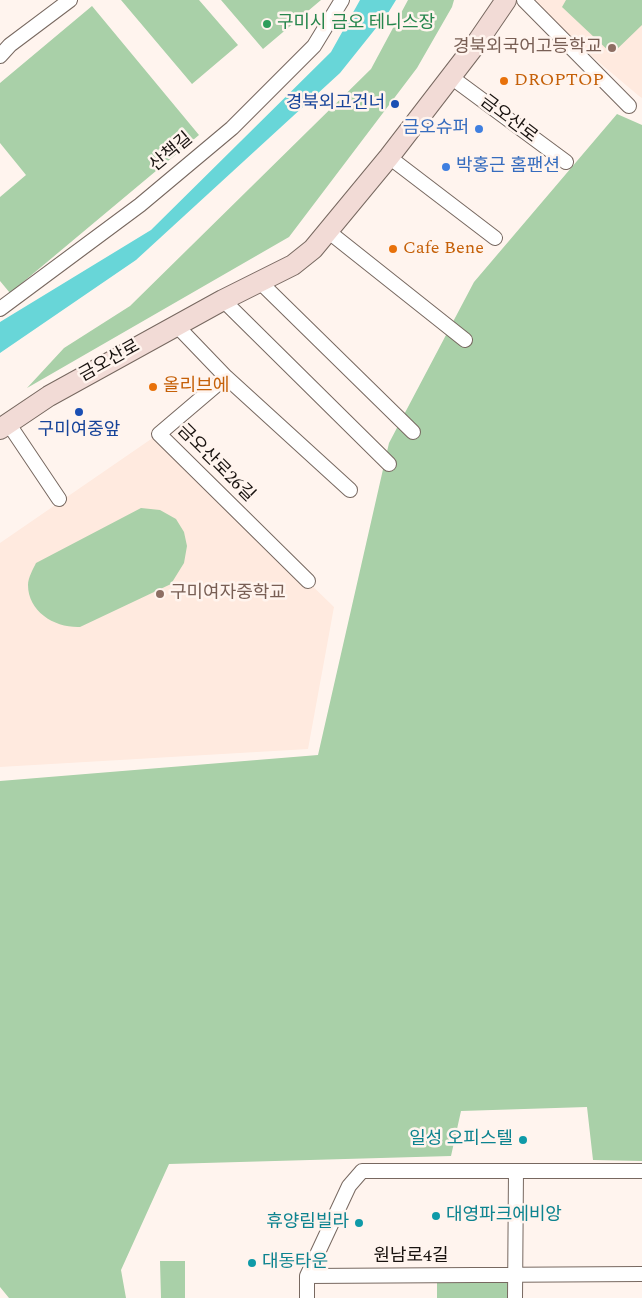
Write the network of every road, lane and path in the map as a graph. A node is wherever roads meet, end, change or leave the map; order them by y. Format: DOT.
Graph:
graph roads {
  1 [pos="70,0"];
  2 [pos="342,0"];
  3 [pos="506,0"];
  4 [pos="516,0"];
  5 [pos="524,0"];
  6 [pos="476,44"];
  7 [pos="0,56"];
  8 [pos="451,77"];
  9 [pos="629,106"];
  10 [pos="389,157"];
  11 [pos="566,162"];
  12 [pos="329,232"];
  13 [pos="494,238"];
  14 [pos="261,283"];
  15 [pos="223,300"];
  16 [pos="0,309"];
  17 [pos="177,326"];
  18 [pos="465,340"];
  19 [pos="226,377"];
  20 [pos="4,426"];
  21 [pos="413,432"];
  22 [pos="389,464"];
  23 [pos="350,490"];
  24 [pos="59,498"];
  25 [pos="308,582"];
  26 [pos="516,1171"];
  27 [pos="642,1172"];
  28 [pos="642,1274"];
  29 [pos="515,1275"];
  30 [pos="307,1276"];
  31 [pos="307,1298"];
  32 [pos="515,1298"];
  1 -- 7 [label="street"];
  2 -- 16 [label="street, 산책길"];
  3 -- 6 [label="street, 금오산로"];
  4 -- 6 [label="street"];
  5 -- 9 [label="street"];
  6 -- 8 [label="street, 금오산로"];
  8 -- 10 [label="street, 금오산로"];
  8 -- 11 [label="street, 금오산로"];
  10 -- 12 [label="street, 금오산로"];
  10 -- 13 [label="street"];
  12 -- 14 [label="street, 금오산로"];
  12 -- 18 [label="street"];
  14 -- 15 [label="street, 금오산로"];
  14 -- 21 [label="street"];
  15 -- 17 [label="street, 금오산로"];
  15 -- 22 [label="street"];
  17 -- 19 [label="street"];
  17 -- 20 [label="street, 금오산로"];
  19 -- 23 [label="street"];
  19 -- 25 [label="street, 금오산로26길"];
  20 -- 24 [label="street"];
  26 -- 27 [label="street"];
  26 -- 29 [label="street"];
  26 -- 30 [label="street"];
  28 -- 29 [label="street, 원남로4길"];
  29 -- 30 [label="street, 원남로4길"];
  29 -- 32 [label="street"];
  30 -- 31 [label="street"];
}
